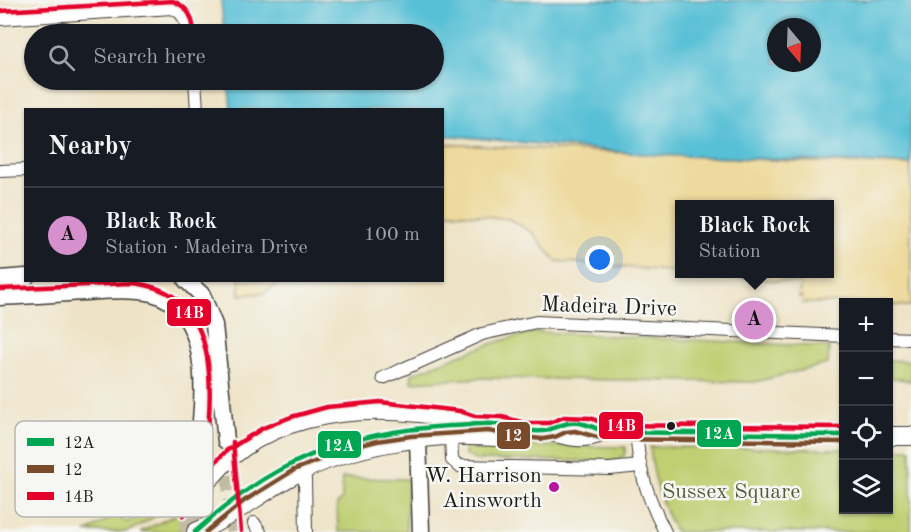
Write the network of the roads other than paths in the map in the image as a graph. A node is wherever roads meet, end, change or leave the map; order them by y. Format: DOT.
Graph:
graph roads {
  1 [pos="0,19"];
  2 [pos="185,24"];
  3 [pos="196,90"];
  4 [pos="197,108"];
  5 [pos="24,170"];
  6 [pos="0,171"];
  7 [pos="24,277"];
  8 [pos="0,279"];
  9 [pos="188,282"];
  10 [pos="0,297"];
  11 [pos="839,336"];
  12 [pos="893,338"];
  13 [pos="911,339"];
  14 [pos="383,378"];
  15 [pos="201,421"];
  16 [pos="474,423"];
  17 [pos="524,430"];
  18 [pos="637,434"];
  19 [pos="839,435"];
  20 [pos="451,436"];
  21 [pos="893,436"];
  22 [pos="911,436"];
  23 [pos="418,439"];
  24 [pos="226,441"];
  25 [pos="640,466"];
  26 [pos="303,471"];
  27 [pos="213,475"];
  28 [pos="213,513"];
  29 [pos="209,517"];
  30 [pos="195,532"];
  31 [pos="306,532"];
  32 [pos="421,532"];
  33 [pos="665,532"];
  1 -- 2 [label="street"];
  3 -- 4 [label="street"];
  5 -- 6 [label="street"];
  7 -- 8 [label="street"];
  9 -- 24 [label="street"];
  10 -- 15 [label="street"];
  11 -- 14 [label="street, Madeira Drive"];
  12 -- 13 [label="street"];
  16 -- 17 [label="main road"];
  16 -- 27 [label="main road"];
  16 -- 28 [label="main road"];
  17 -- 18 [label="main road"];
  17 -- 20 [label="main road"];
  18 -- 19 [label="main road"];
  18 -- 25 [label="street"];
  20 -- 23 [label="main road"];
  20 -- 25 [label="street"];
  21 -- 22 [label="main road"];
  23 -- 26 [label="main road"];
  23 -- 32 [label="street"];
  25 -- 33 [label="street"];
  26 -- 30 [label="main road"];
  26 -- 31 [label="street"];
  29 -- 30 [label="main road"];
}
